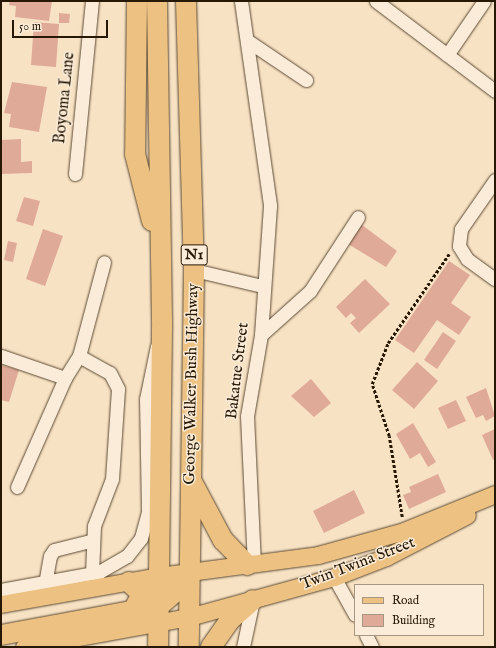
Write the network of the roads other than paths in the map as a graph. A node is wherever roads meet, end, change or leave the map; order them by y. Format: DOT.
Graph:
graph roads {
  1 [pos="92,1"];
  2 [pos="137,1"];
  3 [pos="157,1"];
  4 [pos="186,1"];
  5 [pos="241,1"];
  6 [pos="376,1"];
  7 [pos="484,1"];
  8 [pos="248,41"];
  9 [pos="447,55"];
  10 [pos="306,80"];
  11 [pos="495,91"];
  12 [pos="74,174"];
  13 [pos="495,180"];
  14 [pos="358,217"];
  15 [pos="160,251"];
  16 [pos="104,262"];
  17 [pos="194,270"];
  18 [pos="495,279"];
  19 [pos="262,286"];
  20 [pos="162,329"];
  21 [pos="261,336"];
  22 [pos="1,356"];
  23 [pos="79,356"];
  24 [pos="65,378"];
  25 [pos="190,479"];
  26 [pos="17,487"];
  27 [pos="495,494"];
  28 [pos="495,499"];
  29 [pos="91,541"];
  30 [pos="250,564"];
  31 [pos="190,572"];
  32 [pos="92,574"];
  33 [pos="159,576"];
  34 [pos="334,577"];
  35 [pos="129,582"];
  36 [pos="45,584"];
  37 [pos="1,590"];
  38 [pos="253,600"];
  39 [pos="1,604"];
  40 [pos="133,611"];
  41 [pos="354,613"];
  42 [pos="158,614"];
  43 [pos="189,617"];
  44 [pos="1,635"];
  45 [pos="366,636"];
  46 [pos="24,647"];
  47 [pos="158,647"];
  48 [pos="189,647"];
  49 [pos="212,647"];
  50 [pos="243,647"];
  51 [pos="372,647"];
  1 -- 12 [label="street, Boyoma Lane"];
  2 -- 15 [label="highway"];
  3 -- 15 [label="highway, George Walker Bush Highway / N1"];
  4 -- 17 [label="highway, George Walker Bush Highway / N1"];
  5 -- 8 [label="street, Bakatue Street"];
  6 -- 9 [label="street"];
  7 -- 9 [label="street"];
  8 -- 10 [label="street"];
  8 -- 19 [label="street, Bakatue Street"];
  9 -- 11 [label="street"];
  13 -- 18 [label="street"];
  14 -- 21 [label="street"];
  15 -- 20 [label="highway, George Walker Bush Highway / N1"];
  16 -- 23 [label="street"];
  17 -- 19 [label="street"];
  17 -- 25 [label="highway, George Walker Bush Highway / N1"];
  19 -- 21 [label="street, Bakatue Street"];
  20 -- 32 [label="street, George Walker Bush Highway"];
  20 -- 33 [label="highway, George Walker Bush Highway / N1"];
  21 -- 30 [label="street, Bakatue Street"];
  22 -- 24 [label="street"];
  23 -- 24 [label="street"];
  23 -- 29 [label="street"];
  24 -- 26 [label="street"];
  25 -- 30 [label="highway"];
  25 -- 31 [label="highway, George Walker Bush Highway / N1"];
  27 -- 30 [label="main road, Twin Twina Street"];
  28 -- 34 [label="main road, Twin Twina Street"];
  29 -- 32 [label="street"];
  29 -- 36 [label="street"];
  30 -- 31 [label="main road, Twin Twina Street"];
  31 -- 33 [label="main road, Twin Twina Street"];
  31 -- 42 [label="highway"];
  31 -- 43 [label="highway, George Walker Bush Highway / N1"];
  32 -- 36 [label="street, George Walker Bush Highway"];
  33 -- 35 [label="main road, Twin Twina Street"];
  33 -- 42 [label="highway, George Walker Bush Highway / N1"];
  34 -- 38 [label="main road, Twin Twina Street"];
  34 -- 41 [label="street"];
  35 -- 39 [label="main road, Twin Twina Street"];
  35 -- 40 [label="highway"];
  36 -- 37 [label="street, George Walker Bush Highway"];
  38 -- 43 [label="main road, Twin Twina Street"];
  38 -- 49 [label="highway"];
  38 -- 50 [label="street"];
  40 -- 42 [label="highway"];
  40 -- 44 [label="highway"];
  42 -- 43 [label="main road, Twin Twina Street"];
  42 -- 46 [label="main road, Twin Twina Street"];
  42 -- 47 [label="highway, George Walker Bush Highway / N1"];
  43 -- 48 [label="highway, George Walker Bush Highway / N1"];
  45 -- 51 [label="street"];
}
